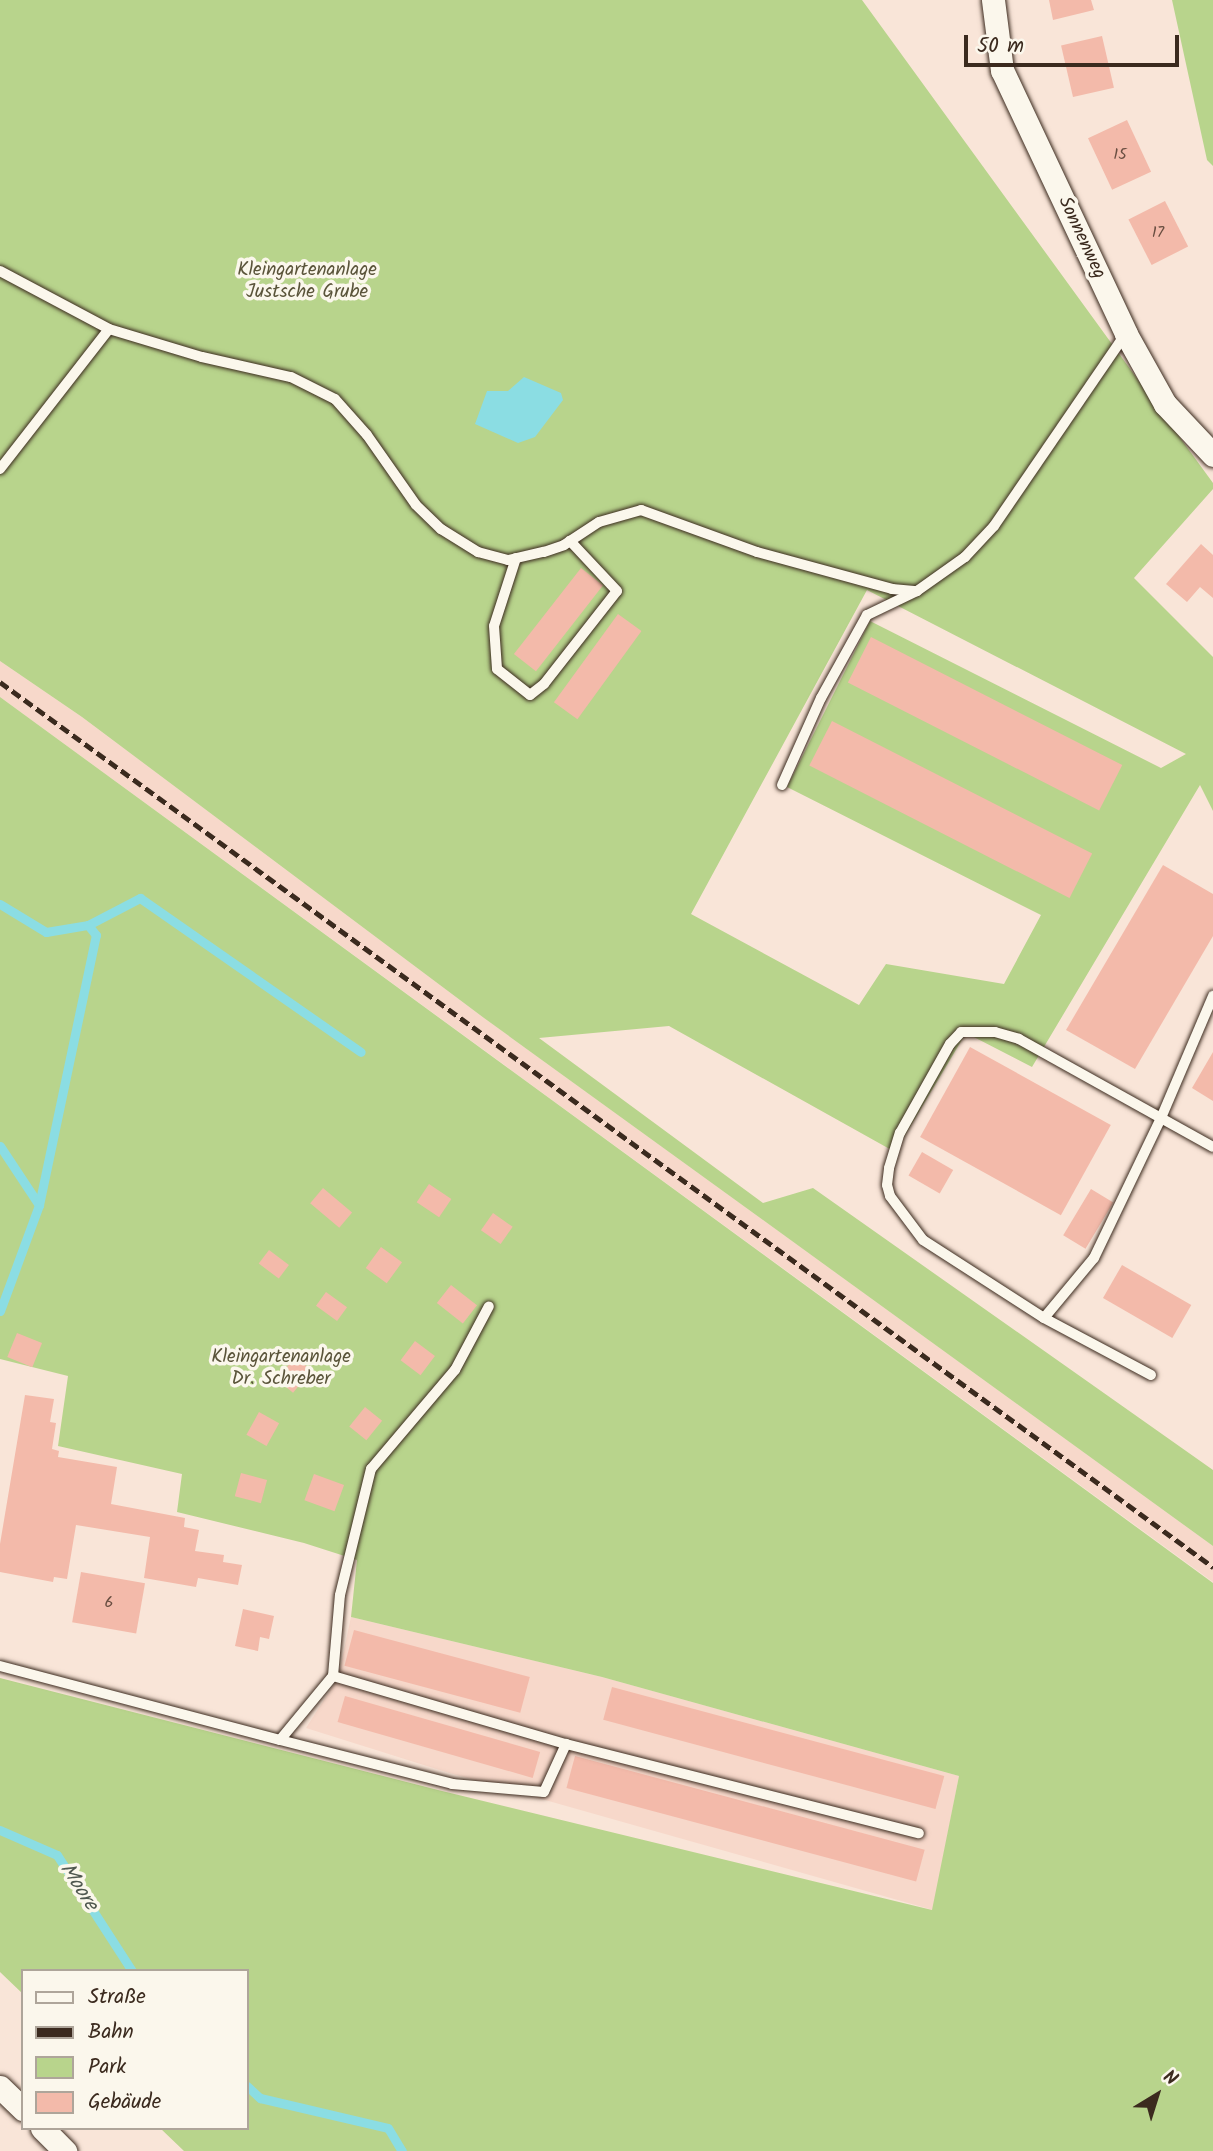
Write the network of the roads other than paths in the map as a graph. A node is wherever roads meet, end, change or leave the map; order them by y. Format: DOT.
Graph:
graph roads {
  1 [pos="993,0"];
  2 [pos="0,271"];
  3 [pos="109,329"];
  4 [pos="1126,334"];
  5 [pos="1213,455"];
  6 [pos="0,468"];
  7 [pos="570,541"];
  8 [pos="516,558"];
  9 [pos="917,591"];
  10 [pos="782,785"];
  11 [pos="1213,996"];
  12 [pos="1161,1118"];
  13 [pos="1213,1147"];
  14 [pos="489,1306"];
  15 [pos="1044,1318"];
  16 [pos="1151,1375"];
  17 [pos="0,1666"];
  18 [pos="333,1676"];
  19 [pos="280,1740"];
  20 [pos="566,1744"];
  21 [pos="919,1833"];
  22 [pos="0,2087"];
  23 [pos="21,2107"];
  24 [pos="44,2130"];
  25 [pos="65,2151"];
  1 -- 4 [label="street, Sonnenweg"];
  2 -- 3 [label="lane"];
  3 -- 6 [label="lane"];
  3 -- 8 [label="lane"];
  4 -- 5 [label="street, Sonnenweg"];
  4 -- 9 [label="lane"];
  7 -- 8 [label="lane"];
  7 -- 8 [label="lane"];
  7 -- 9 [label="lane"];
  9 -- 10 [label="lane"];
  11 -- 12 [label="lane"];
  12 -- 13 [label="lane"];
  12 -- 15 [label="lane"];
  12 -- 15 [label="lane"];
  14 -- 18 [label="lane"];
  15 -- 16 [label="lane"];
  17 -- 19 [label="lane"];
  18 -- 19 [label="lane"];
  18 -- 20 [label="lane"];
  19 -- 20 [label="lane"];
  20 -- 21 [label="lane"];
  22 -- 23 [label="street"];
  24 -- 25 [label="street"];
}
